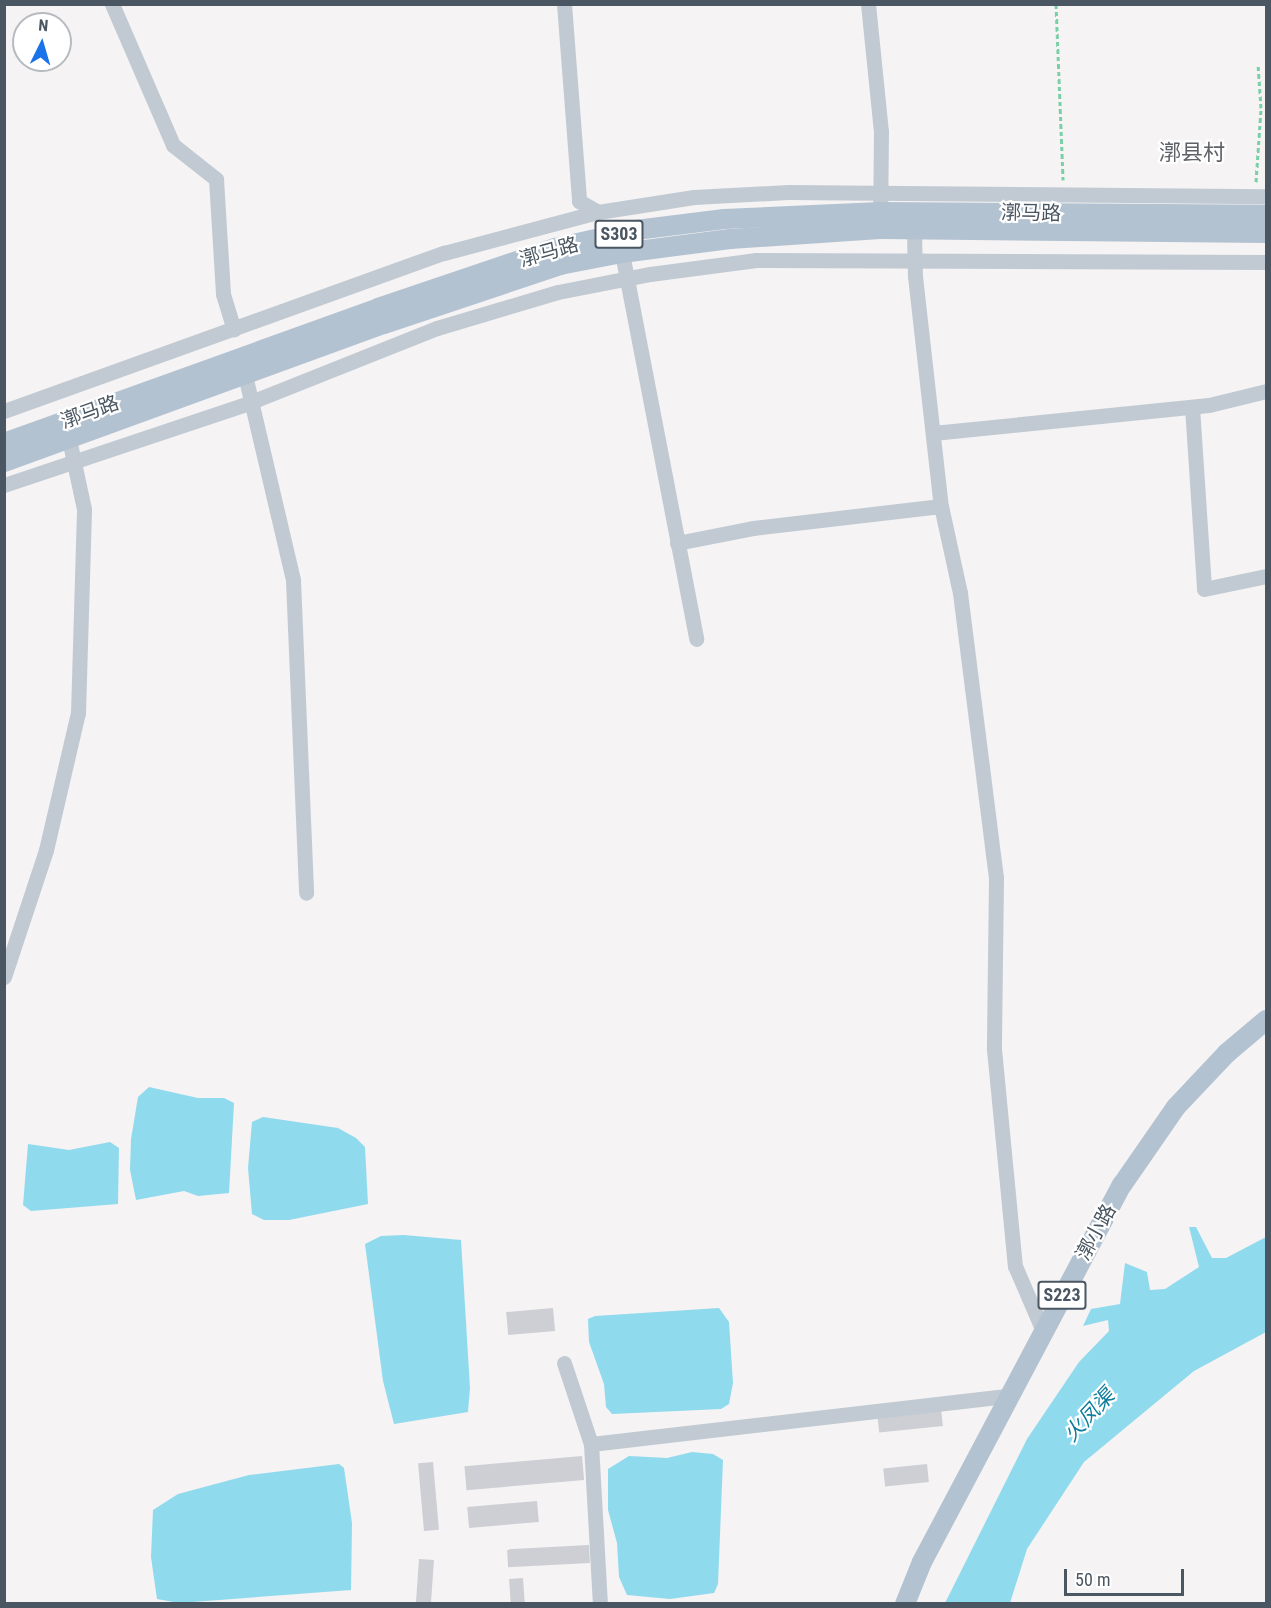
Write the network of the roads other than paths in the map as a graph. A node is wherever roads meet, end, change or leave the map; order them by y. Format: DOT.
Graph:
graph roads {
  1 [pos="112,4"];
  2 [pos="564,4"];
  3 [pos="868,4"];
  4 [pos="880,190"];
  5 [pos="1261,196"];
  6 [pos="598,212"];
  7 [pos="1266,215"];
  8 [pos="880,221"];
  9 [pos="914,230"];
  10 [pos="1266,233"];
  11 [pos="622,253"];
  12 [pos="915,259"];
  13 [pos="1266,262"];
  14 [pos="626,279"];
  15 [pos="234,329"];
  16 [pos="245,375"];
  17 [pos="1266,391"];
  18 [pos="252,402"];
  19 [pos="1192,407"];
  20 [pos="4,411"];
  21 [pos="933,433"];
  22 [pos="69,439"];
  23 [pos="4,443"];
  24 [pos="4,462"];
  25 [pos="75,462"];
  26 [pos="4,486"];
  27 [pos="941,507"];
  28 [pos="677,543"];
  29 [pos="1266,576"];
  30 [pos="696,639"];
  31 [pos="306,893"];
  32 [pos="4,977"];
  33 [pos="1266,1020"];
  34 [pos="1043,1331"];
  35 [pos="564,1363"];
  36 [pos="1008,1396"];
  37 [pos="591,1444"];
  38 [pos="600,1604"];
  39 [pos="905,1604"];
  1 -- 15 [label="street"];
  2 -- 6 [label="street"];
  3 -- 4 [label="street"];
  4 -- 5 [label="street"];
  4 -- 6 [label="street"];
  4 -- 8 [label="street"];
  6 -- 15 [label="street"];
  7 -- 8 [label="main road, 漷马路 / S303"];
  8 -- 9 [label="main road, 漷马路 / S303"];
  8 -- 11 [label="main road, 漷马路 / S303"];
  8 -- 23 [label="main road, 漷马路 / S303"];
  9 -- 10 [label="main road, 漷马路 / S303"];
  9 -- 12 [label="street"];
  11 -- 14 [label="street"];
  11 -- 16 [label="main road, 漷马路 / S303"];
  12 -- 13 [label="street"];
  12 -- 14 [label="street"];
  12 -- 21 [label="street"];
  14 -- 18 [label="street"];
  14 -- 28 [label="street"];
  15 -- 20 [label="street"];
  16 -- 18 [label="street"];
  16 -- 22 [label="main road, 漷马路 / S303"];
  17 -- 19 [label="street"];
  18 -- 25 [label="street"];
  18 -- 31 [label="street"];
  19 -- 21 [label="street"];
  19 -- 29 [label="street"];
  21 -- 27 [label="street"];
  22 -- 24 [label="main road, 漷马路 / S303"];
  22 -- 25 [label="street"];
  25 -- 26 [label="street"];
  25 -- 32 [label="street"];
  27 -- 28 [label="street"];
  27 -- 34 [label="street"];
  28 -- 30 [label="street"];
  33 -- 34 [label="main road, 漷小路 / S223"];
  34 -- 36 [label="main road, 漷小路 / S223"];
  35 -- 37 [label="street"];
  36 -- 37 [label="street"];
  36 -- 39 [label="main road, 漷小路 / S223"];
  37 -- 38 [label="street"];
}
